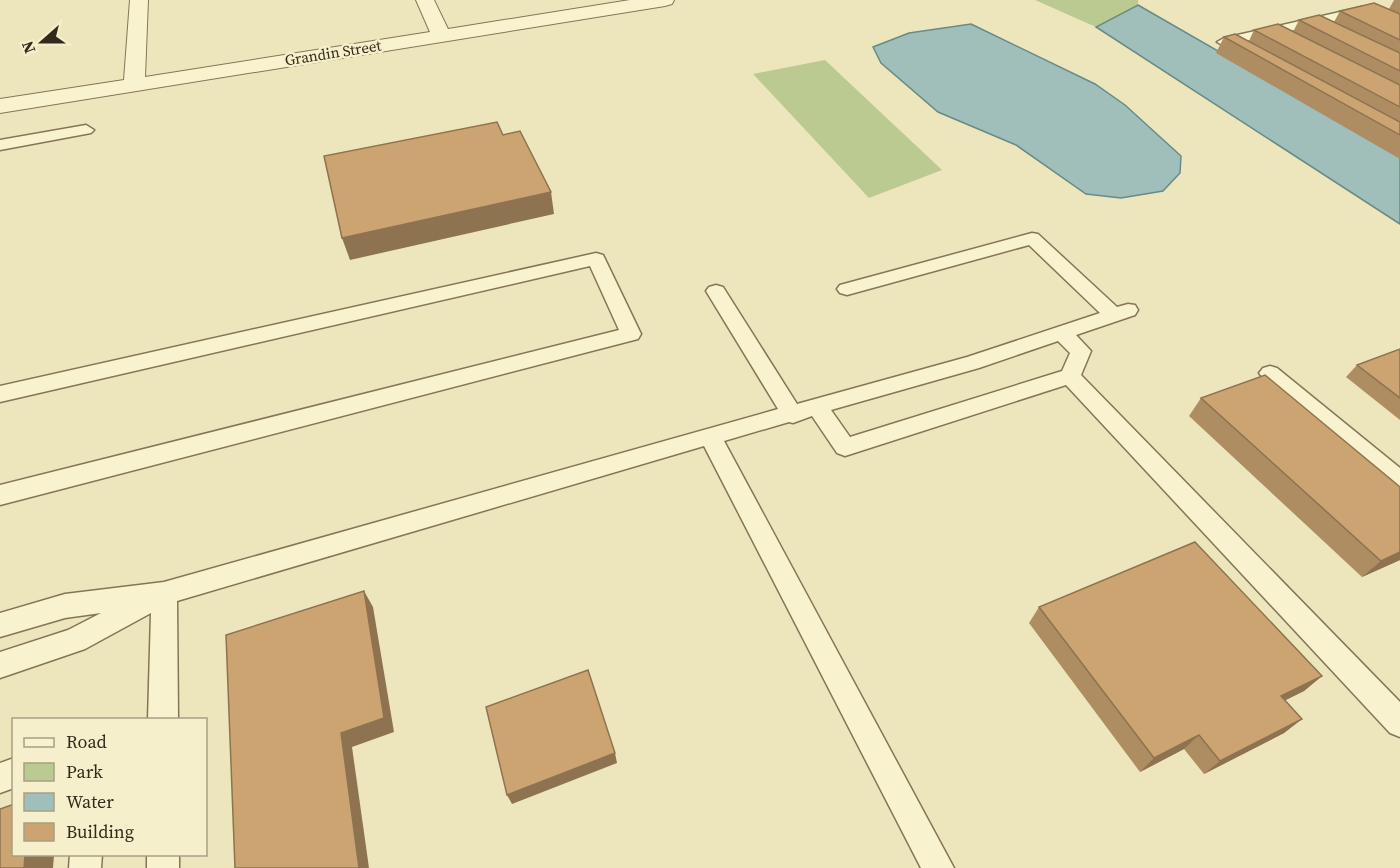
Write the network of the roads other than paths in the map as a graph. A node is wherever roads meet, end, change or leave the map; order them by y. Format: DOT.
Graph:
graph roads {
  1 [pos="139,0"];
  2 [pos="425,0"];
  3 [pos="665,0"];
  4 [pos="1308,23"];
  5 [pos="1400,28"];
  6 [pos="1268,32"];
  7 [pos="1329,33"];
  8 [pos="442,36"];
  9 [pos="1288,43"];
  10 [pos="1245,53"];
  11 [pos="134,85"];
  12 [pos="0,106"];
  13 [pos="86,130"];
  14 [pos="0,145"];
  15 [pos="847,289"];
  16 [pos="716,291"];
  17 [pos="1061,333"];
  18 [pos="1270,373"];
  19 [pos="1070,376"];
  20 [pos="0,394"];
  21 [pos="818,408"];
  22 [pos="793,415"];
  23 [pos="710,436"];
  24 [pos="1400,481"];
  25 [pos="0,495"];
  26 [pos="164,593"];
  27 [pos="0,625"];
  28 [pos="0,665"];
  29 [pos="163,718"];
  30 [pos="1400,723"];
  31 [pos="938,868"];
  1 -- 11 [label="street"];
  2 -- 8 [label="street"];
  3 -- 8 [label="street, Grandin Street"];
  4 -- 5 [label="lane"];
  4 -- 6 [label="lane"];
  4 -- 7 [label="lane"];
  6 -- 9 [label="lane"];
  6 -- 10 [label="lane"];
  8 -- 11 [label="street, Grandin Street"];
  11 -- 12 [label="street, Grandin Street"];
  13 -- 14 [label="lane"];
  15 -- 17 [label="lane"];
  16 -- 22 [label="lane"];
  17 -- 19 [label="lane"];
  17 -- 21 [label="lane"];
  18 -- 24 [label="lane"];
  19 -- 21 [label="lane"];
  19 -- 30 [label="lane"];
  20 -- 25 [label="lane"];
  21 -- 22 [label="lane"];
  22 -- 23 [label="lane"];
  23 -- 26 [label="lane"];
  23 -- 31 [label="lane"];
  26 -- 27 [label="lane"];
  26 -- 28 [label="lane"];
  26 -- 29 [label="lane"];
}
